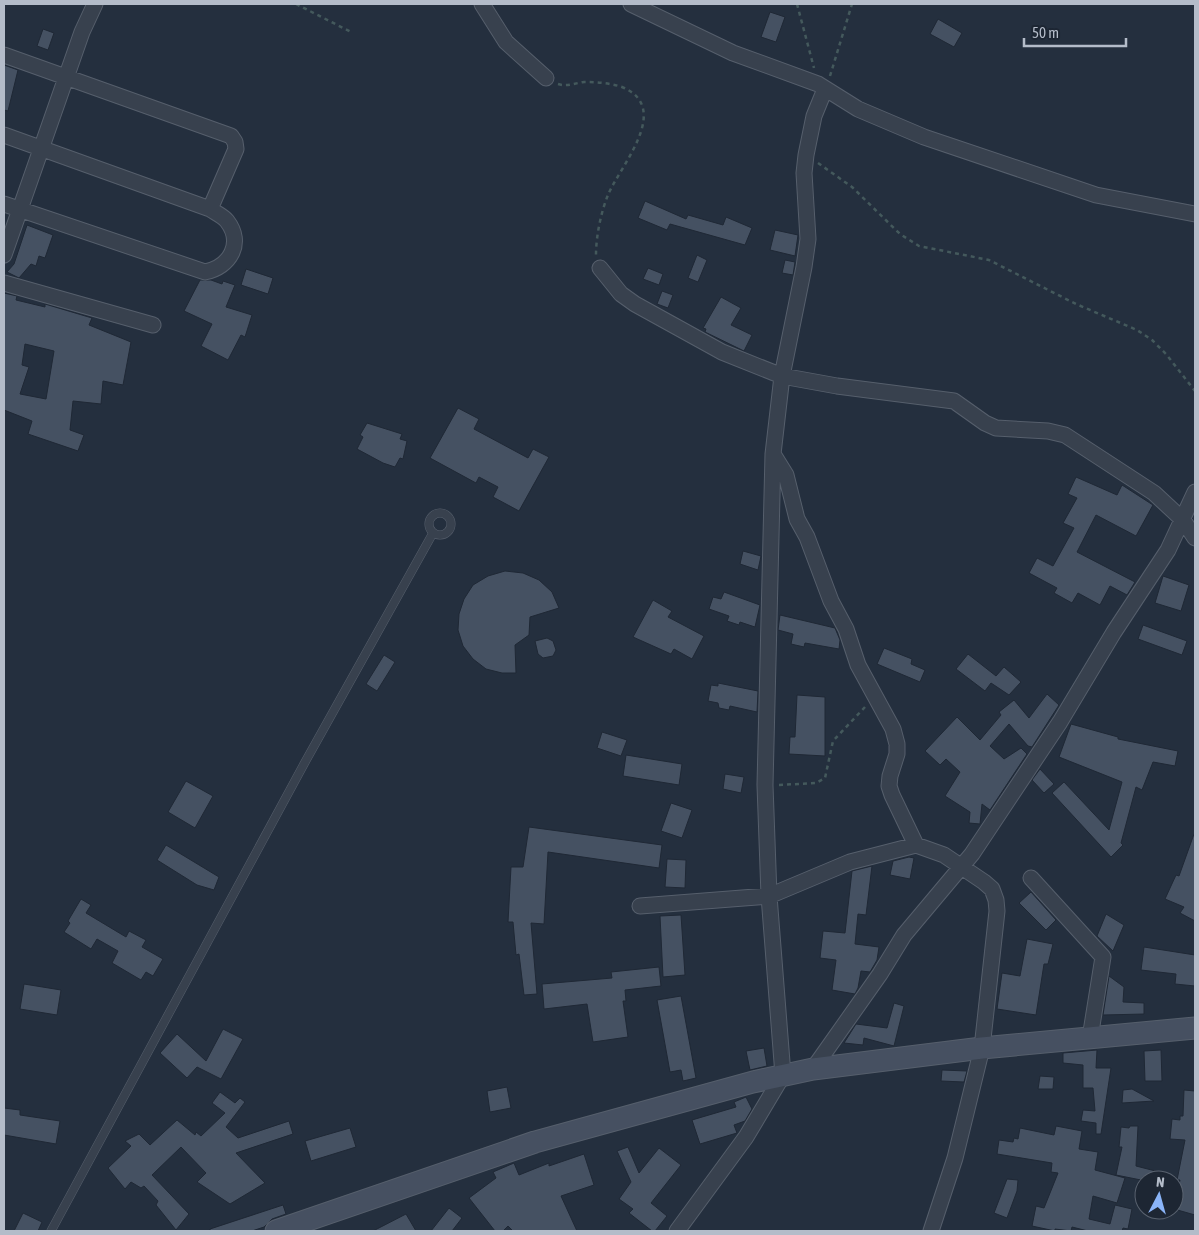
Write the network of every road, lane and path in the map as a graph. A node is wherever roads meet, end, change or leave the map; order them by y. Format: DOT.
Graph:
graph roads {
  1 [pos="95,4"];
  2 [pos="296,4"];
  3 [pos="482,4"];
  4 [pos="631,4"];
  5 [pos="796,4"];
  6 [pos="852,4"];
  7 [pos="353,33"];
  8 [pos="4,55"];
  9 [pos="66,76"];
  10 [pos="546,78"];
  11 [pos="822,87"];
  12 [pos="4,135"];
  13 [pos="40,149"];
  14 [pos="806,155"];
  15 [pos="4,204"];
  16 [pos="210,209"];
  17 [pos="18,210"];
  18 [pos="1195,214"];
  19 [pos="4,255"];
  20 [pos="600,268"];
  21 [pos="4,283"];
  22 [pos="153,325"];
  23 [pos="782,376"];
  24 [pos="1195,391"];
  25 [pos="773,454"];
  26 [pos="1195,492"];
  27 [pos="1182,520"];
  28 [pos="433,533"];
  29 [pos="1195,538"];
  30 [pos="876,697"];
  31 [pos="765,785"];
  32 [pos="916,845"];
  33 [pos="962,866"];
  34 [pos="1031,878"];
  35 [pos="769,896"];
  36 [pos="640,906"];
  37 [pos="1195,1028"];
  38 [pos="1090,1038"];
  39 [pos="982,1048"];
  40 [pos="813,1068"];
  41 [pos="783,1075"];
  42 [pos="51,1231"];
  43 [pos="276,1231"];
  44 [pos="677,1231"];
  45 [pos="931,1231"];
  1 -- 9 [label="street"];
  2 -- 7 [label="path"];
  3 -- 10 [label="street"];
  4 -- 11 [label="street"];
  5 -- 11 [label="path"];
  6 -- 11 [label="path"];
  8 -- 9 [label="street"];
  9 -- 13 [label="street"];
  9 -- 16 [label="street"];
  10 -- 20 [label="path"];
  11 -- 14 [label="street"];
  11 -- 18 [label="street"];
  12 -- 13 [label="street"];
  13 -- 16 [label="street"];
  13 -- 17 [label="street"];
  14 -- 23 [label="street"];
  14 -- 24 [label="path"];
  15 -- 17 [label="street"];
  16 -- 17 [label="street"];
  17 -- 19 [label="street"];
  20 -- 23 [label="street"];
  21 -- 22 [label="street"];
  23 -- 25 [label="street"];
  23 -- 27 [label="street"];
  25 -- 30 [label="street"];
  25 -- 31 [label="street"];
  26 -- 27 [label="street"];
  27 -- 29 [label="street"];
  27 -- 33 [label="street"];
  28 -- 42 [label="lane"];
  30 -- 31 [label="path"];
  30 -- 32 [label="street"];
  31 -- 35 [label="street"];
  32 -- 33 [label="street"];
  32 -- 35 [label="street"];
  33 -- 39 [label="street"];
  33 -- 40 [label="street"];
  34 -- 38 [label="street"];
  35 -- 36 [label="street"];
  35 -- 41 [label="street"];
  37 -- 38 [label="street"];
  38 -- 39 [label="street"];
  39 -- 40 [label="street"];
  39 -- 45 [label="street"];
  40 -- 41 [label="street"];
  41 -- 43 [label="street"];
  41 -- 44 [label="street"];
}
